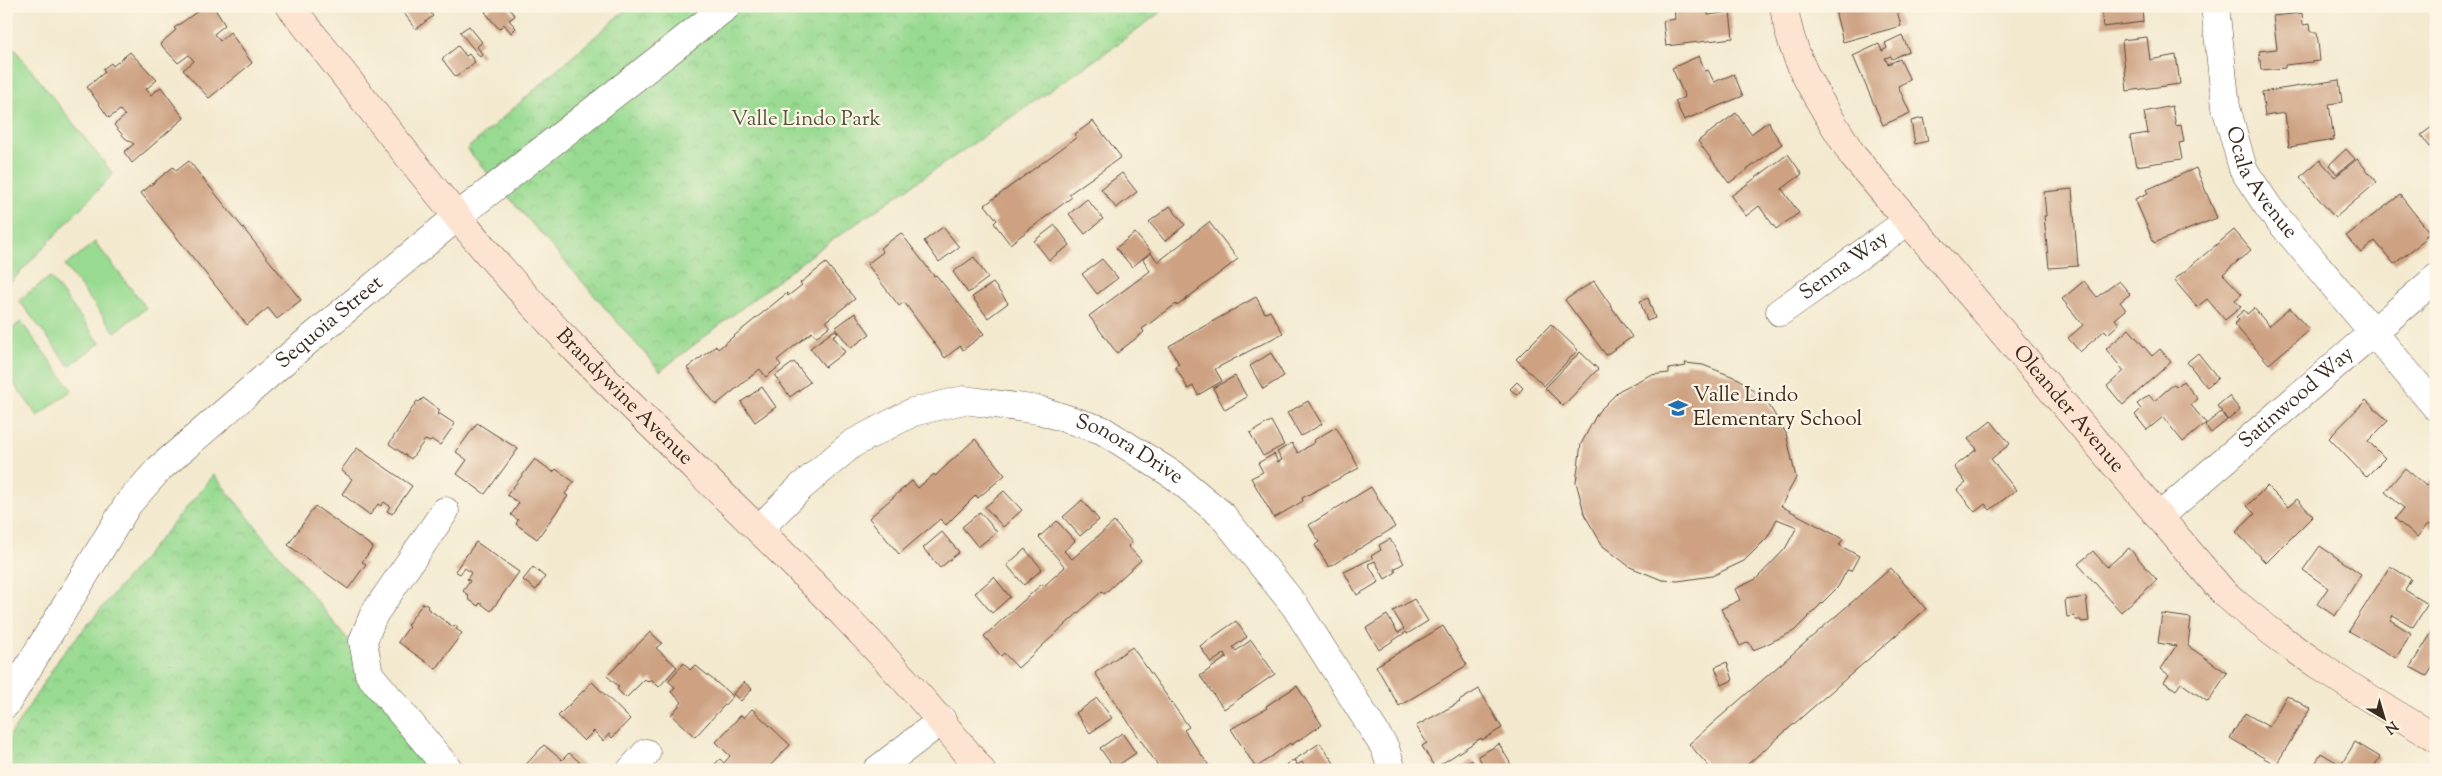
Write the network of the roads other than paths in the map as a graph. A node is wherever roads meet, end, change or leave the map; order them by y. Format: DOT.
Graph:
graph roads {
  1 [pos="290,6"];
  2 [pos="726,6"];
  3 [pos="1784,6"];
  4 [pos="2215,6"];
  5 [pos="458,216"];
  6 [pos="1908,221"];
  7 [pos="2436,278"];
  8 [pos="1780,312"];
  9 [pos="2372,332"];
  10 [pos="2436,406"];
  11 [pos="445,511"];
  12 [pos="2159,517"];
  13 [pos="759,529"];
  14 [pos="9,690"];
  15 [pos="942,720"];
  16 [pos="2436,738"];
  17 [pos="448,770"];
  18 [pos="878,770"];
  19 [pos="981,770"];
  20 [pos="1392,770"];
  1 -- 5 [label="street, Brandywine Avenue"];
  2 -- 5 [label="street, Sequoia Street"];
  3 -- 6 [label="street, Oleander Avenue"];
  4 -- 9 [label="street, Ocala Avenue"];
  5 -- 13 [label="street, Brandywine Avenue"];
  5 -- 14 [label="street, Sequoia Street"];
  6 -- 8 [label="street, Senna Way"];
  6 -- 12 [label="street, Oleander Avenue"];
  7 -- 9 [label="street, Satinwood Way"];
  9 -- 10 [label="street, Ocala Avenue"];
  9 -- 12 [label="street, Satinwood Way"];
  11 -- 17 [label="street"];
  12 -- 16 [label="street, Oleander Avenue"];
  13 -- 15 [label="street, Brandywine Avenue"];
  13 -- 20 [label="street, Sonora Drive"];
  15 -- 18 [label="street"];
  15 -- 19 [label="street, Brandywine Avenue"];
}
